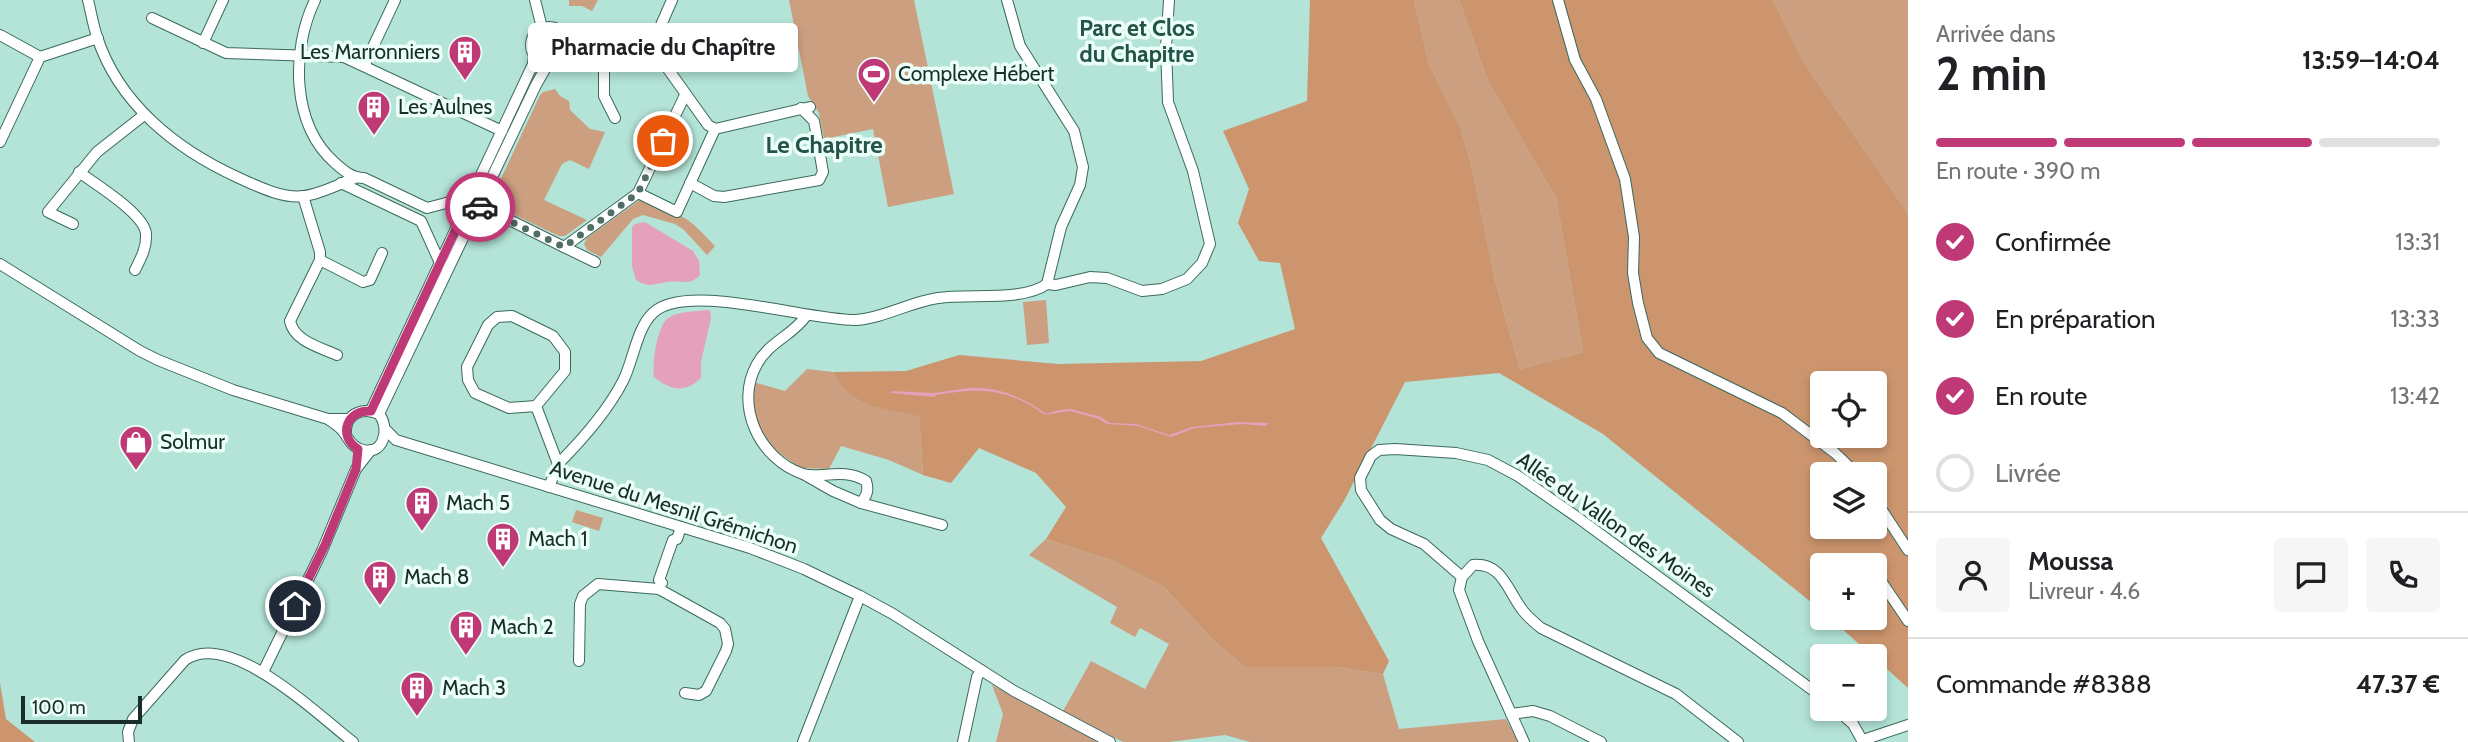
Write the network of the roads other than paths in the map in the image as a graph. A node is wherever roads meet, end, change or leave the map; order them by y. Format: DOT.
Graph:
graph roads {
  1 [pos="88,0"];
  2 [pos="223,0"];
  3 [pos="315,0"];
  4 [pos="395,0"];
  5 [pos="535,0"];
  6 [pos="672,0"];
  7 [pos="1007,0"];
  8 [pos="1169,0"];
  9 [pos="1558,0"];
  10 [pos="152,18"];
  11 [pos="542,28"];
  12 [pos="0,35"];
  13 [pos="97,38"];
  14 [pos="203,43"];
  15 [pos="651,48"];
  16 [pos="604,49"];
  17 [pos="567,50"];
  18 [pos="300,55"];
  19 [pos="534,55"];
  20 [pos="40,57"];
  21 [pos="551,64"];
  22 [pos="364,66"];
  23 [pos="685,94"];
  24 [pos="144,115"];
  25 [pos="615,118"];
  26 [pos="715,129"];
  27 [pos="502,131"];
  28 [pos="0,142"];
  29 [pos="79,172"];
  30 [pos="355,178"];
  31 [pos="341,183"];
  32 [pos="690,183"];
  33 [pos="638,193"];
  34 [pos="303,197"];
  35 [pos="474,202"];
  36 [pos="427,208"];
  37 [pos="421,221"];
  38 [pos="73,223"];
  39 [pos="564,247"];
  40 [pos="382,253"];
  41 [pos="320,260"];
  42 [pos="595,262"];
  43 [pos="0,264"];
  44 [pos="444,267"];
  45 [pos="135,270"];
  46 [pos="1047,284"];
  47 [pos="806,316"];
  48 [pos="337,355"];
  49 [pos="536,406"];
  50 [pos="375,412"];
  51 [pos="328,419"];
  52 [pos="349,419"];
  53 [pos="386,430"];
  54 [pos="346,435"];
  55 [pos="396,440"];
  56 [pos="382,443"];
  57 [pos="358,449"];
  58 [pos="371,450"];
  59 [pos="1844,462"];
  60 [pos="558,464"];
  61 [pos="356,469"];
  62 [pos="805,475"];
  63 [pos="549,487"];
  64 [pos="861,503"];
  65 [pos="1887,518"];
  66 [pos="942,525"];
  67 [pos="681,527"];
  68 [pos="1908,550"];
  69 [pos="1462,577"];
  70 [pos="661,586"];
  71 [pos="1887,591"];
  72 [pos="860,596"];
  73 [pos="1908,621"];
  74 [pos="579,661"];
  75 [pos="981,670"];
  76 [pos="262,672"];
  77 [pos="1810,688"];
  78 [pos="685,693"];
  79 [pos="1511,714"];
  80 [pos="1850,721"];
  81 [pos="1908,725"];
  82 [pos="1863,741"];
  83 [pos="130,742"];
  84 [pos="353,742"];
  85 [pos="803,742"];
  86 [pos="963,742"];
  87 [pos="1110,742"];
  88 [pos="1524,742"];
  89 [pos="1601,742"];
  90 [pos="1738,742"];
  1 -- 13 [label="street"];
  2 -- 14 [label="street"];
  3 -- 18 [label="street"];
  4 -- 22 [label="street"];
  5 -- 11 [label="street"];
  6 -- 15 [label="street"];
  7 -- 46 [label="street"];
  8 -- 46 [label="street"];
  9 -- 59 [label="street"];
  10 -- 14 [label="street"];
  11 -- 17 [label="street"];
  11 -- 19 [label="street"];
  12 -- 20 [label="street"];
  13 -- 20 [label="street"];
  13 -- 24 [label="street"];
  14 -- 18 [label="street"];
  15 -- 16 [label="street"];
  15 -- 23 [label="street"];
  16 -- 17 [label="street"];
  16 -- 25 [label="street"];
  17 -- 21 [label="street"];
  18 -- 22 [label="street"];
  18 -- 30 [label="street"];
  19 -- 21 [label="street"];
  19 -- 27 [label="street"];
  20 -- 28 [label="street"];
  21 -- 35 [label="street"];
  22 -- 27 [label="street"];
  23 -- 26 [label="street"];
  23 -- 33 [label="street"];
  24 -- 29 [label="street"];
  24 -- 34 [label="street"];
  26 -- 32 [label="street"];
  26 -- 32 [label="street"];
  27 -- 35 [label="street"];
  29 -- 38 [label="street"];
  29 -- 45 [label="street"];
  30 -- 31 [label="street"];
  30 -- 36 [label="street"];
  31 -- 34 [label="street"];
  31 -- 37 [label="street"];
  32 -- 33 [label="street"];
  33 -- 39 [label="street"];
  34 -- 41 [label="street"];
  35 -- 36 [label="street"];
  35 -- 39 [label="street"];
  35 -- 44 [label="street"];
  36 -- 37 [label="street"];
  37 -- 44 [label="street"];
  39 -- 42 [label="street"];
  40 -- 41 [label="street"];
  41 -- 48 [label="street"];
  43 -- 51 [label="street"];
  44 -- 50 [label="street"];
  46 -- 47 [label="street"];
  47 -- 60 [label="street"];
  47 -- 62 [label="street"];
  49 -- 49 [label="street"];
  49 -- 60 [label="street"];
  50 -- 52 [label="street"];
  50 -- 53 [label="street"];
  51 -- 52 [label="street"];
  51 -- 54 [label="street"];
  52 -- 54 [label="street"];
  53 -- 55 [label="street, Avenue du Mesnil Grémichon"];
  53 -- 56 [label="street"];
  54 -- 57 [label="street"];
  55 -- 56 [label="street, Avenue du Mesnil Grémichon"];
  55 -- 63 [label="street, Avenue du Mesnil Grémichon"];
  56 -- 58 [label="street"];
  57 -- 58 [label="street"];
  57 -- 61 [label="street"];
  58 -- 61 [label="street"];
  60 -- 63 [label="street"];
  61 -- 76 [label="street"];
  62 -- 64 [label="street"];
  62 -- 64 [label="street"];
  63 -- 67 [label="street, Avenue du Mesnil Grémichon"];
  64 -- 66 [label="street"];
  65 -- 68 [label="street"];
  67 -- 70 [label="street"];
  67 -- 72 [label="street, Avenue du Mesnil Grémichon"];
  69 -- 77 [label="street, Allée du Vallon des Moines"];
  69 -- 79 [label="street"];
  69 -- 90 [label="street"];
  70 -- 74 [label="street"];
  70 -- 78 [label="street"];
  71 -- 73 [label="street"];
  72 -- 75 [label="street, Avenue du Mesnil Grémichon"];
  72 -- 85 [label="street"];
  75 -- 86 [label="street"];
  75 -- 87 [label="street, Avenue du Mesnil Grémichon"];
  76 -- 83 [label="street"];
  76 -- 84 [label="street"];
  79 -- 88 [label="street"];
  79 -- 89 [label="street"];
  80 -- 82 [label="street"];
  81 -- 82 [label="street"];
}
